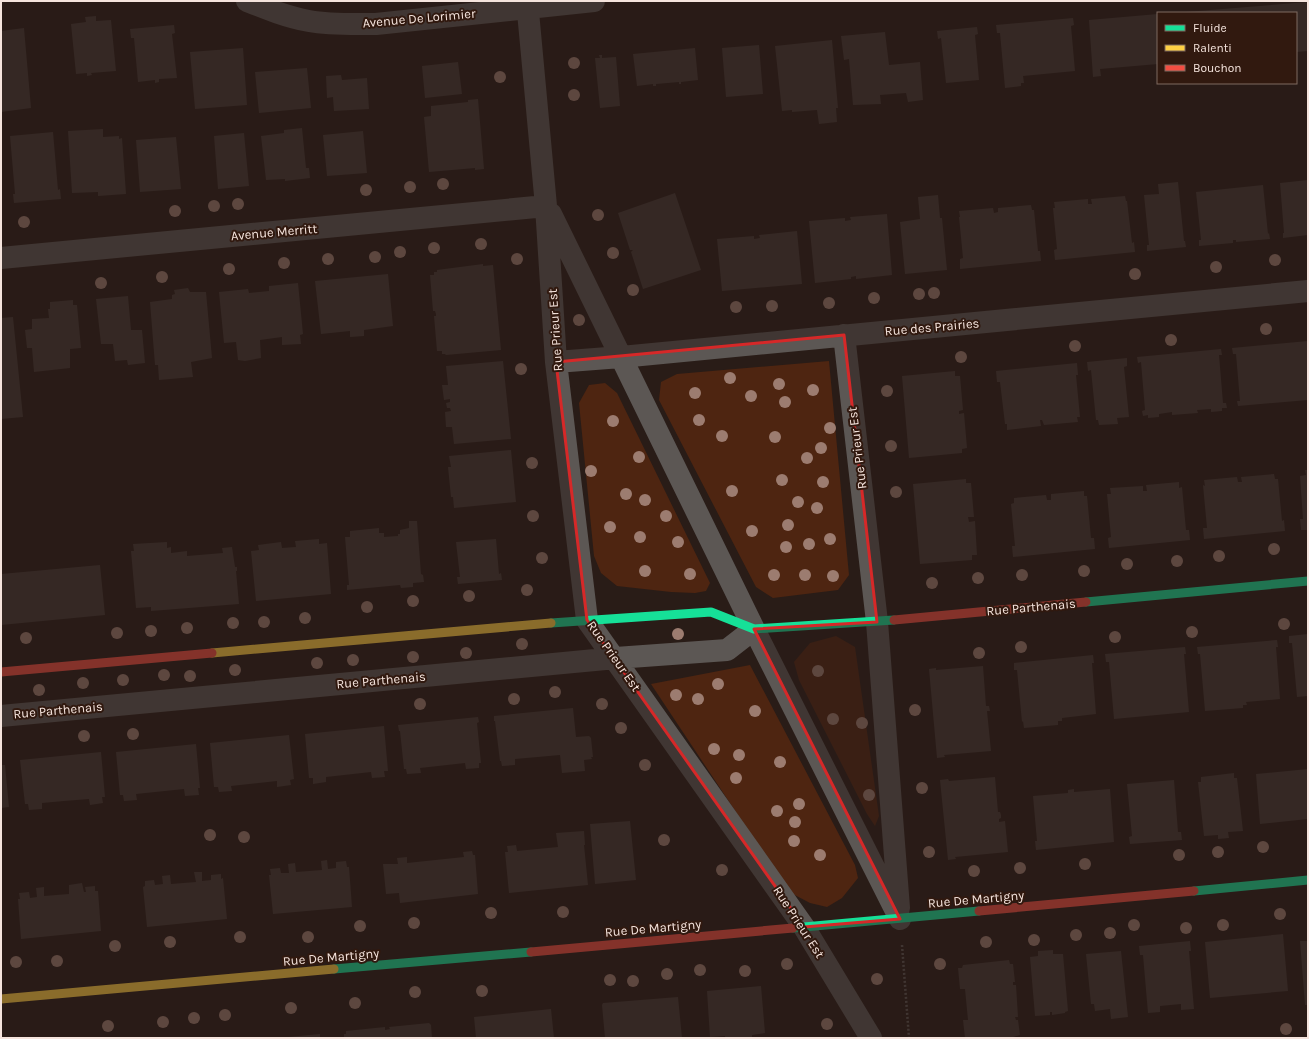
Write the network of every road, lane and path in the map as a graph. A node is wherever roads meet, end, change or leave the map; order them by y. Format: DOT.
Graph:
graph roads {
  1 [pos="247,1"];
  2 [pos="594,1"];
  3 [pos="527,4"];
  4 [pos="546,206"];
  5 [pos="1,258"];
  6 [pos="1308,291"];
  7 [pos="844,335"];
  8 [pos="621,358"];
  9 [pos="556,362"];
  10 [pos="1308,581"];
  11 [pos="587,620"];
  12 [pos="877,622"];
  13 [pos="754,629"];
  14 [pos="616,658"];
  15 [pos="1,672"];
  16 [pos="1,716"];
  17 [pos="1308,880"];
  18 [pos="900,919"];
  19 [pos="804,927"];
  20 [pos="1,999"];
  21 [pos="870,1038"];
  22 [pos="909,1038"];
  1 -- 3 [label="street, Avenue De Lorimier"];
  2 -- 3 [label="street, Avenue De Lorimier"];
  3 -- 4 [label="street, Rue Prieur Est"];
  4 -- 5 [label="street, Avenue Merritt"];
  4 -- 8 [label="street, Rue Prieur Est"];
  4 -- 9 [label="street, Rue Prieur Est"];
  6 -- 7 [label="street, Rue des Prairies"];
  7 -- 8 [label="street, Rue des Prairies"];
  7 -- 12 [label="street, Rue Prieur Est"];
  8 -- 9 [label="street, Rue des Prairies"];
  8 -- 13 [label="street, Rue Prieur Est"];
  9 -- 11 [label="street, Rue Prieur Est"];
  10 -- 12 [label="street, Rue Parthenais"];
  11 -- 13 [label="street, Rue Parthenais"];
  11 -- 14 [label="street, Rue Prieur Est"];
  11 -- 15 [label="street, Rue Parthenais"];
  12 -- 13 [label="street, Rue Parthenais"];
  12 -- 18 [label="street, Rue Prieur Est"];
  13 -- 14 [label="street, Rue Parthenais"];
  13 -- 18 [label="street, Rue Prieur Est"];
  14 -- 16 [label="street, Rue Parthenais"];
  14 -- 19 [label="street, Rue Prieur Est"];
  17 -- 18 [label="street, Rue De Martigny"];
  18 -- 19 [label="street, Rue De Martigny"];
  18 -- 22 [label="path"];
  19 -- 20 [label="street, Rue De Martigny"];
  19 -- 21 [label="street, Rue Prieur Est"];
}
